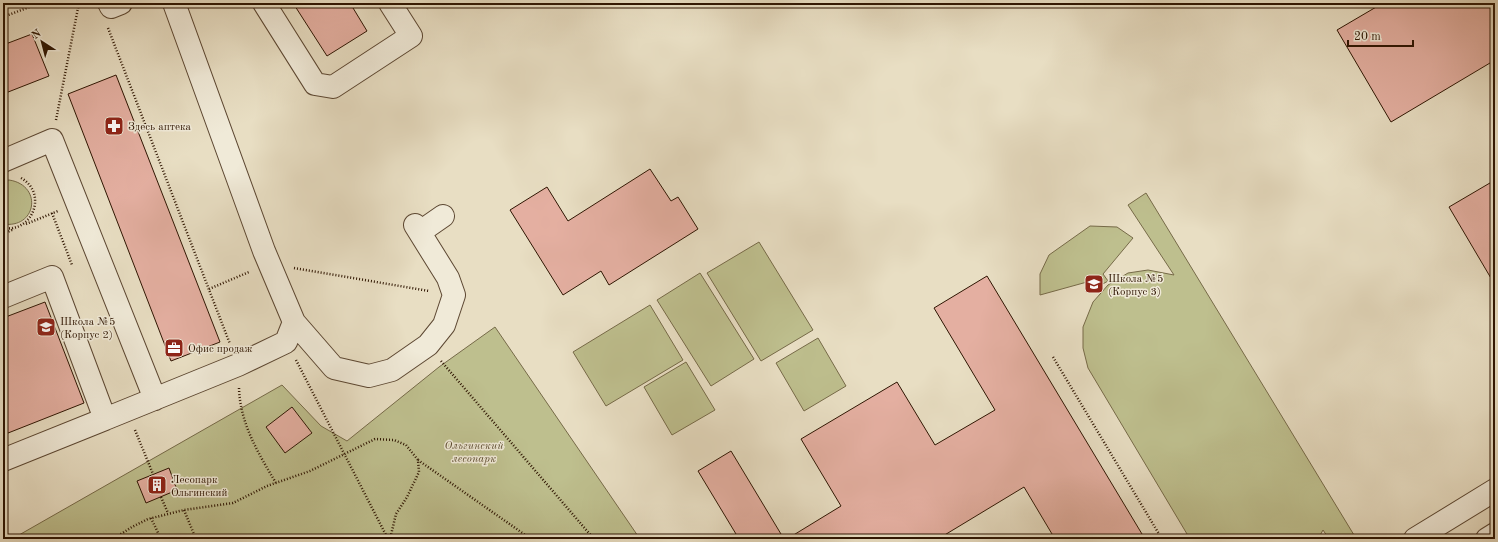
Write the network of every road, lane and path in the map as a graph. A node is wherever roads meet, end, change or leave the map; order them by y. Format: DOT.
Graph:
graph roads {
  1 [pos="40,3"];
  2 [pos="79,3"];
  3 [pos="109,3"];
  4 [pos="121,3"];
  5 [pos="174,3"];
  6 [pos="264,3"];
  7 [pos="390,3"];
  8 [pos="3,17"];
  9 [pos="107,25"];
  10 [pos="52,140"];
  11 [pos="3,161"];
  12 [pos="23,172"];
  13 [pos="76,203"];
  14 [pos="444,216"];
  15 [pos="19,227"];
  16 [pos="3,228"];
  17 [pos="3,234"];
  18 [pos="269,264"];
  19 [pos="209,289"];
  20 [pos="454,295"];
  21 [pos="3,297"];
  22 [pos="290,332"];
  23 [pos="428,345"];
  24 [pos="1053,357"];
  25 [pos="238,365"];
  26 [pos="155,399"];
  27 [pos="104,419"];
  28 [pos="343,454"];
  29 [pos="3,460"];
  30 [pos="418,460"];
  31 [pos="276,483"];
  32 [pos="1495,490"];
  33 [pos="161,496"];
  34 [pos="184,510"];
  35 [pos="168,513"];
  36 [pos="151,518"];
  37 [pos="1495,534"];
  38 [pos="113,539"];
  39 [pos="161,539"];
  40 [pos="196,539"];
  41 [pos="389,539"];
  42 [pos="530,539"];
  43 [pos="594,539"];
  44 [pos="1162,539"];
  45 [pos="1415,539"];
  46 [pos="1487,539"];
  1 -- 8 [label="path"];
  2 -- 10 [label="path"];
  3 -- 4 [label="street"];
  5 -- 18 [label="street"];
  6 -- 7 [label="street"];
  9 -- 19 [label="path"];
  10 -- 11 [label="street"];
  10 -- 13 [label="street"];
  12 -- 15 [label="path"];
  13 -- 15 [label="path"];
  13 -- 26 [label="street"];
  14 -- 20 [label="street"];
  15 -- 16 [label="path"];
  15 -- 17 [label="path"];
  18 -- 19 [label="path"];
  18 -- 20 [label="path"];
  18 -- 22 [label="street"];
  19 -- 25 [label="path"];
  20 -- 23 [label="street"];
  21 -- 27 [label="street"];
  22 -- 23 [label="street"];
  22 -- 25 [label="street"];
  22 -- 28 [label="path"];
  23 -- 43 [label="path"];
  24 -- 44 [label="path"];
  25 -- 26 [label="street"];
  25 -- 31 [label="path"];
  26 -- 27 [label="street"];
  27 -- 29 [label="street"];
  28 -- 30 [label="path"];
  28 -- 31 [label="path"];
  28 -- 41 [label="path"];
  30 -- 41 [label="path"];
  30 -- 42 [label="path"];
  31 -- 34 [label="path"];
  32 -- 45 [label="street"];
  33 -- 35 [label="path"];
  34 -- 35 [label="path"];
  34 -- 40 [label="path"];
  35 -- 36 [label="path"];
  36 -- 38 [label="path"];
  36 -- 39 [label="path"];
  37 -- 46 [label="street"];
}
